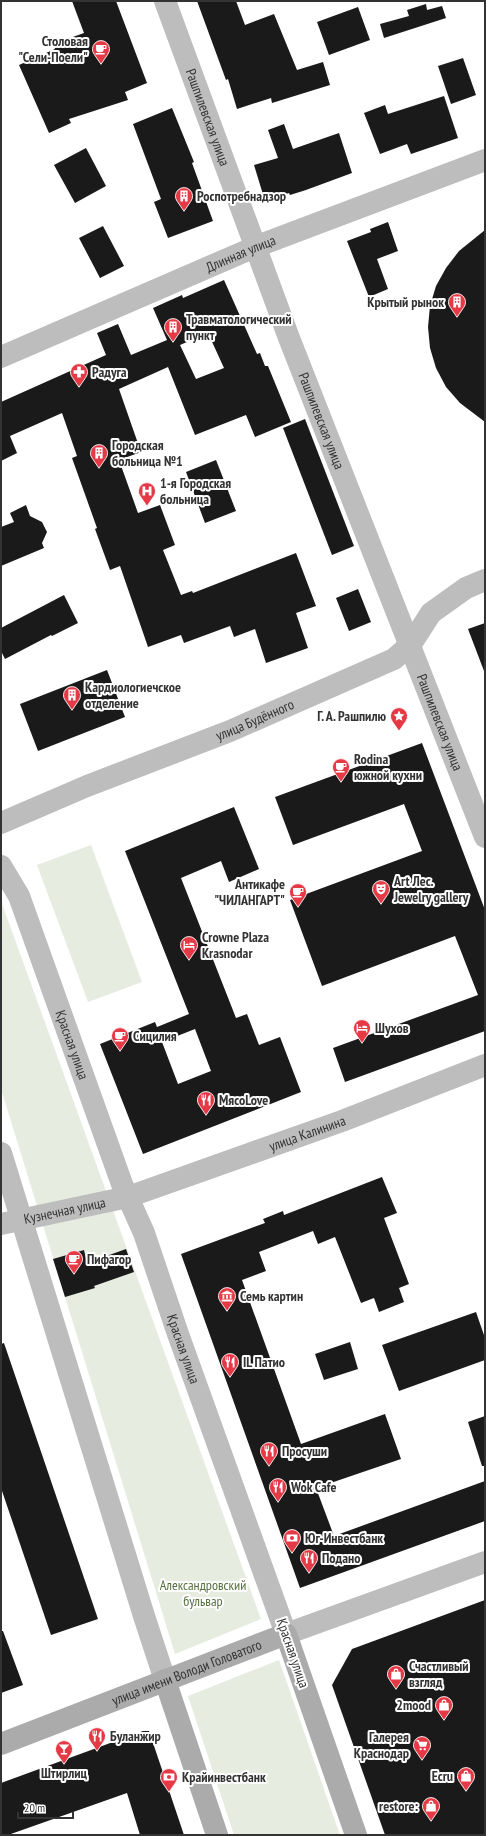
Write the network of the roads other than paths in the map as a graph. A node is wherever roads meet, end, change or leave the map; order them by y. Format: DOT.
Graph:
graph roads {
  1 [pos="165,1"];
  2 [pos="485,160"];
  3 [pos="255,247"];
  4 [pos="1,358"];
  5 [pos="485,580"];
  6 [pos="410,644"];
  7 [pos="1,823"];
  8 [pos="485,837"];
  9 [pos="1,866"];
  10 [pos="485,1065"];
  11 [pos="1,1153"];
  12 [pos="128,1197"];
  13 [pos="23,1220"];
  14 [pos="1,1224"];
  15 [pos="485,1562"];
  16 [pos="286,1634"];
  17 [pos="165,1680"];
  18 [pos="1,1744"];
  19 [pos="217,1835"];
  20 [pos="356,1835"];
  1 -- 3 [label="street, Рашпилевская улица"];
  2 -- 3 [label="street, Длинная улица"];
  3 -- 4 [label="street, Длинная улица"];
  3 -- 6 [label="street, Рашпилевская улица"];
  5 -- 6 [label="street, улица Будённого"];
  6 -- 7 [label="street, улица Будённого"];
  6 -- 8 [label="street, Рашпилевская улица"];
  9 -- 12 [label="street, Красная улица"];
  10 -- 12 [label="street, улица Калинина"];
  11 -- 13 [label="street"];
  12 -- 13 [label="street, Кузнечная улица"];
  12 -- 16 [label="street, Красная улица"];
  13 -- 14 [label="street, Кузнечная улица"];
  13 -- 17 [label="street"];
  15 -- 16 [label="street, улица имени Володи Головатого"];
  16 -- 17 [label="main road, улица имени Володи Головатого"];
  16 -- 20 [label="main road, Красная улица"];
  17 -- 18 [label="main road, улица имени Володи Головатого"];
  17 -- 19 [label="main road"];
}
